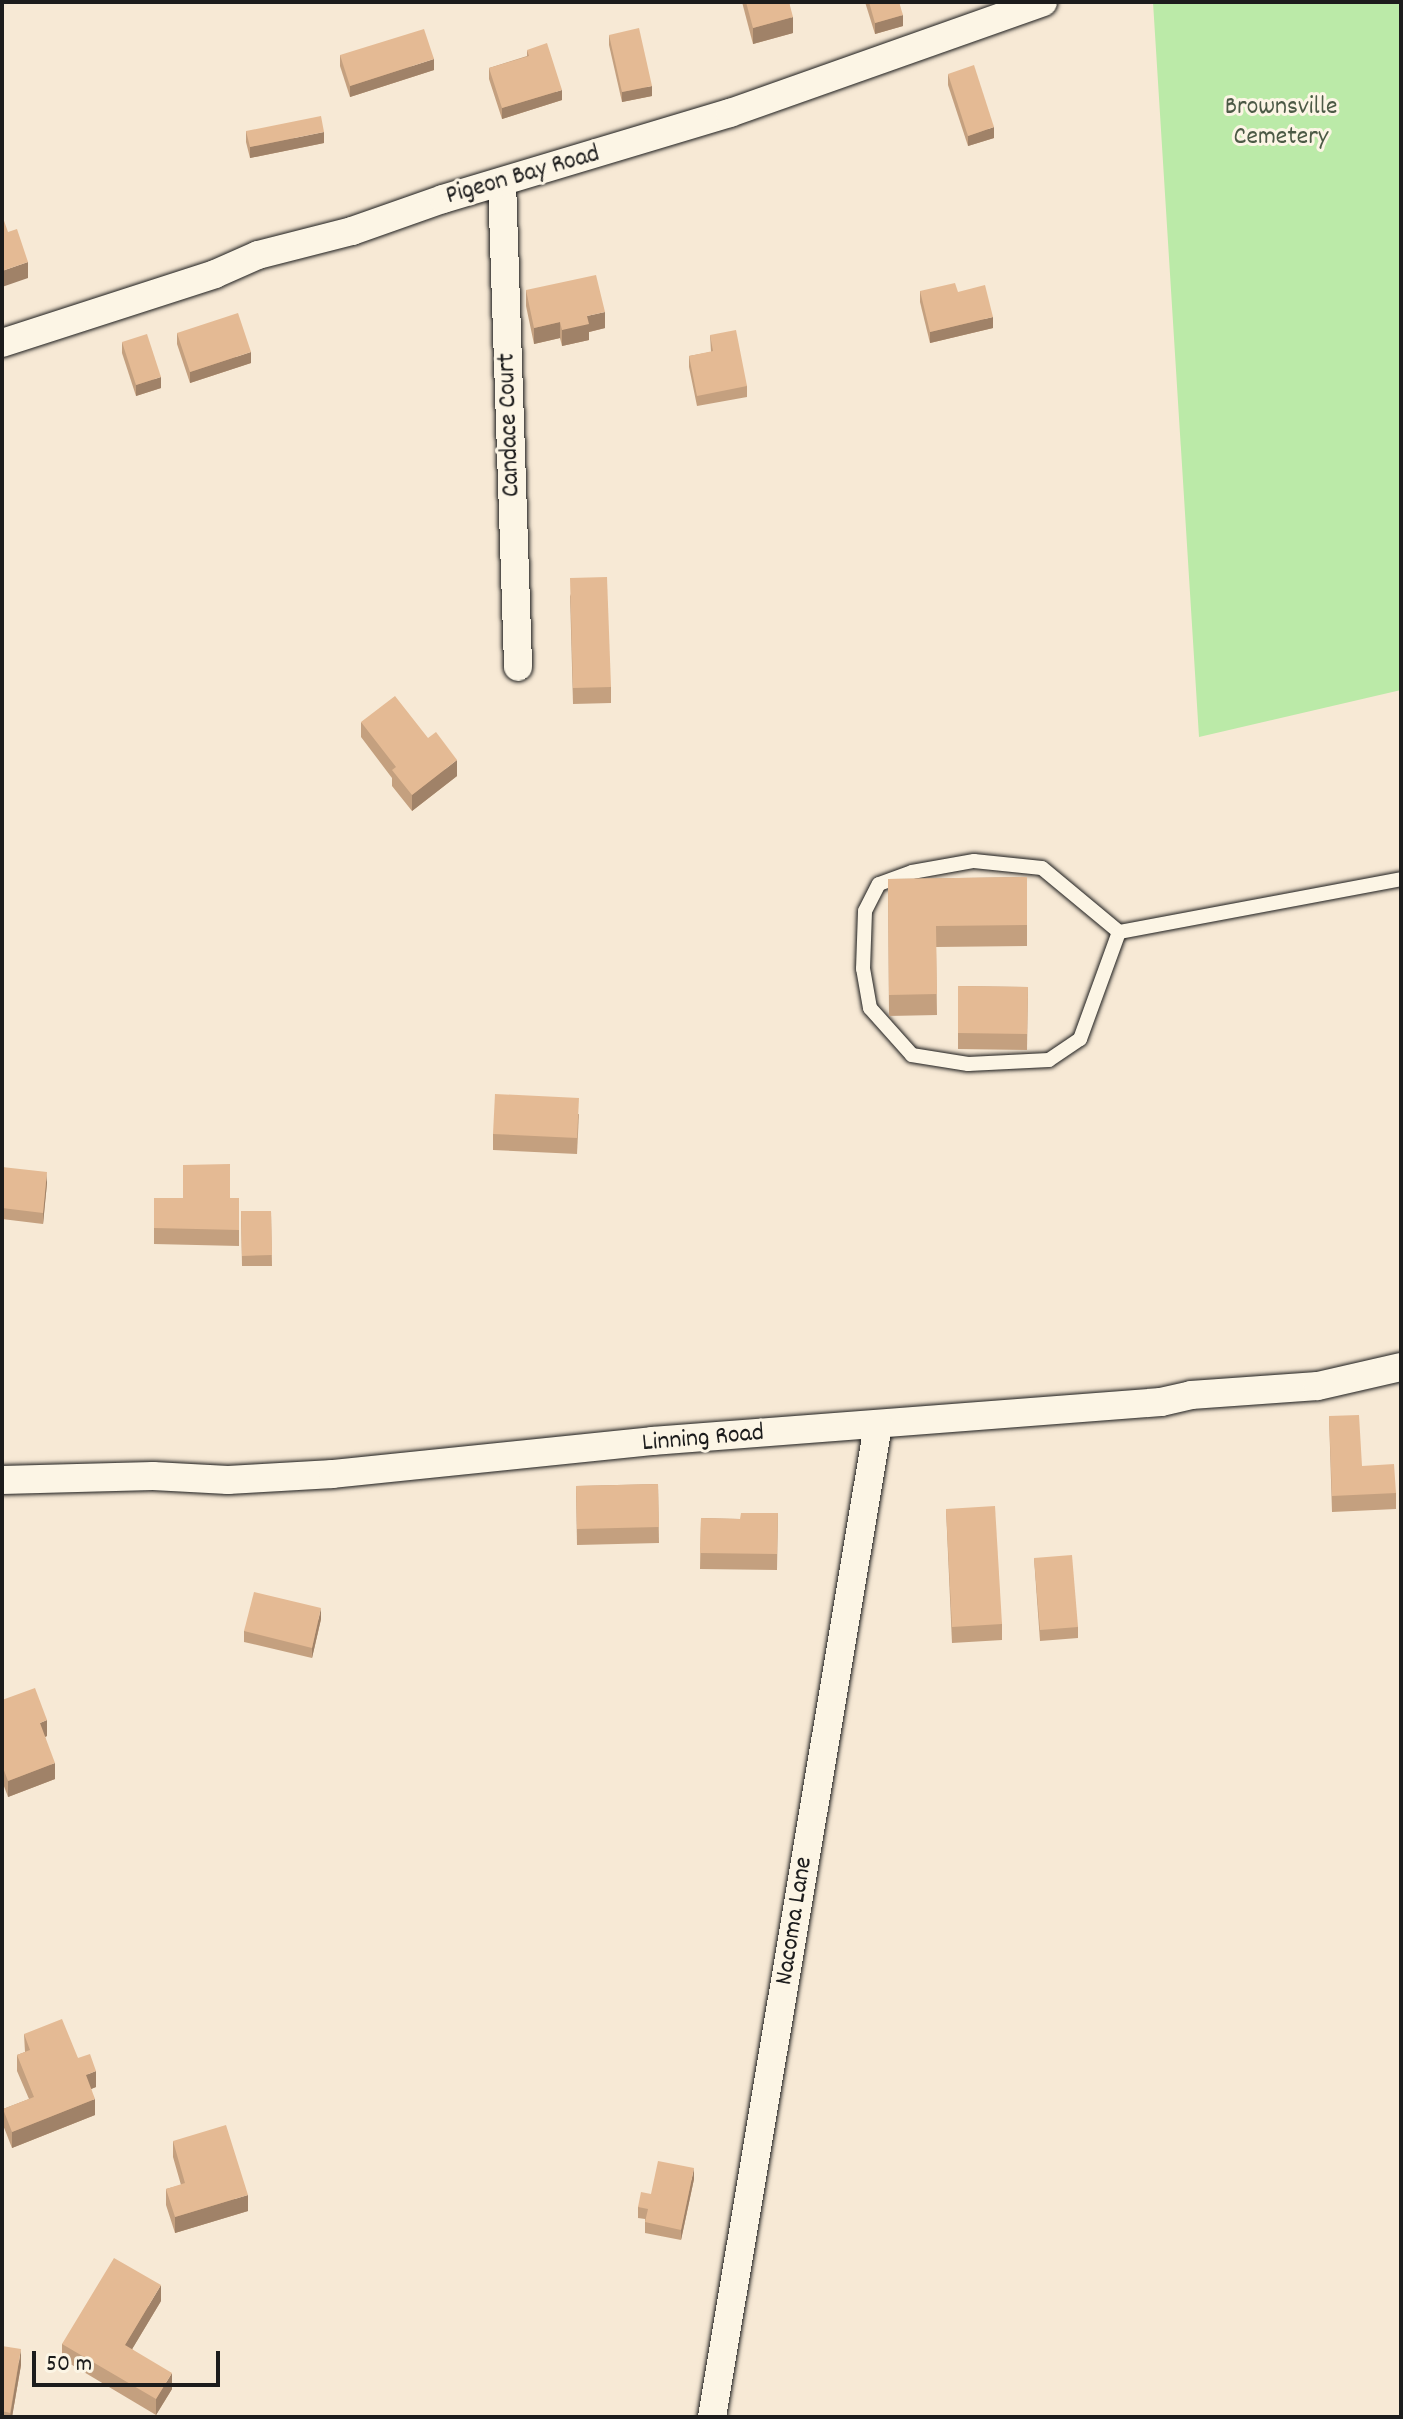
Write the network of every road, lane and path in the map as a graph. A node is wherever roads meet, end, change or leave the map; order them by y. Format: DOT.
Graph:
graph roads {
  1 [pos="1043,2"];
  2 [pos="502,182"];
  3 [pos="2,343"];
  4 [pos="518,667"];
  5 [pos="1401,879"];
  6 [pos="1119,932"];
  7 [pos="1401,1367"];
  8 [pos="878,1425"];
  9 [pos="2,1480"];
  10 [pos="712,2417"];
  1 -- 2 [label="street, Pigeon Bay Road"];
  2 -- 3 [label="street, Pigeon Bay Road"];
  2 -- 4 [label="street, Candace Court"];
  5 -- 6 [label="lane"];
  6 -- 6 [label="lane"];
  7 -- 8 [label="street, Linning Road"];
  8 -- 9 [label="street, Linning Road"];
  8 -- 10 [label="street, Nacoma Lane"];
}
